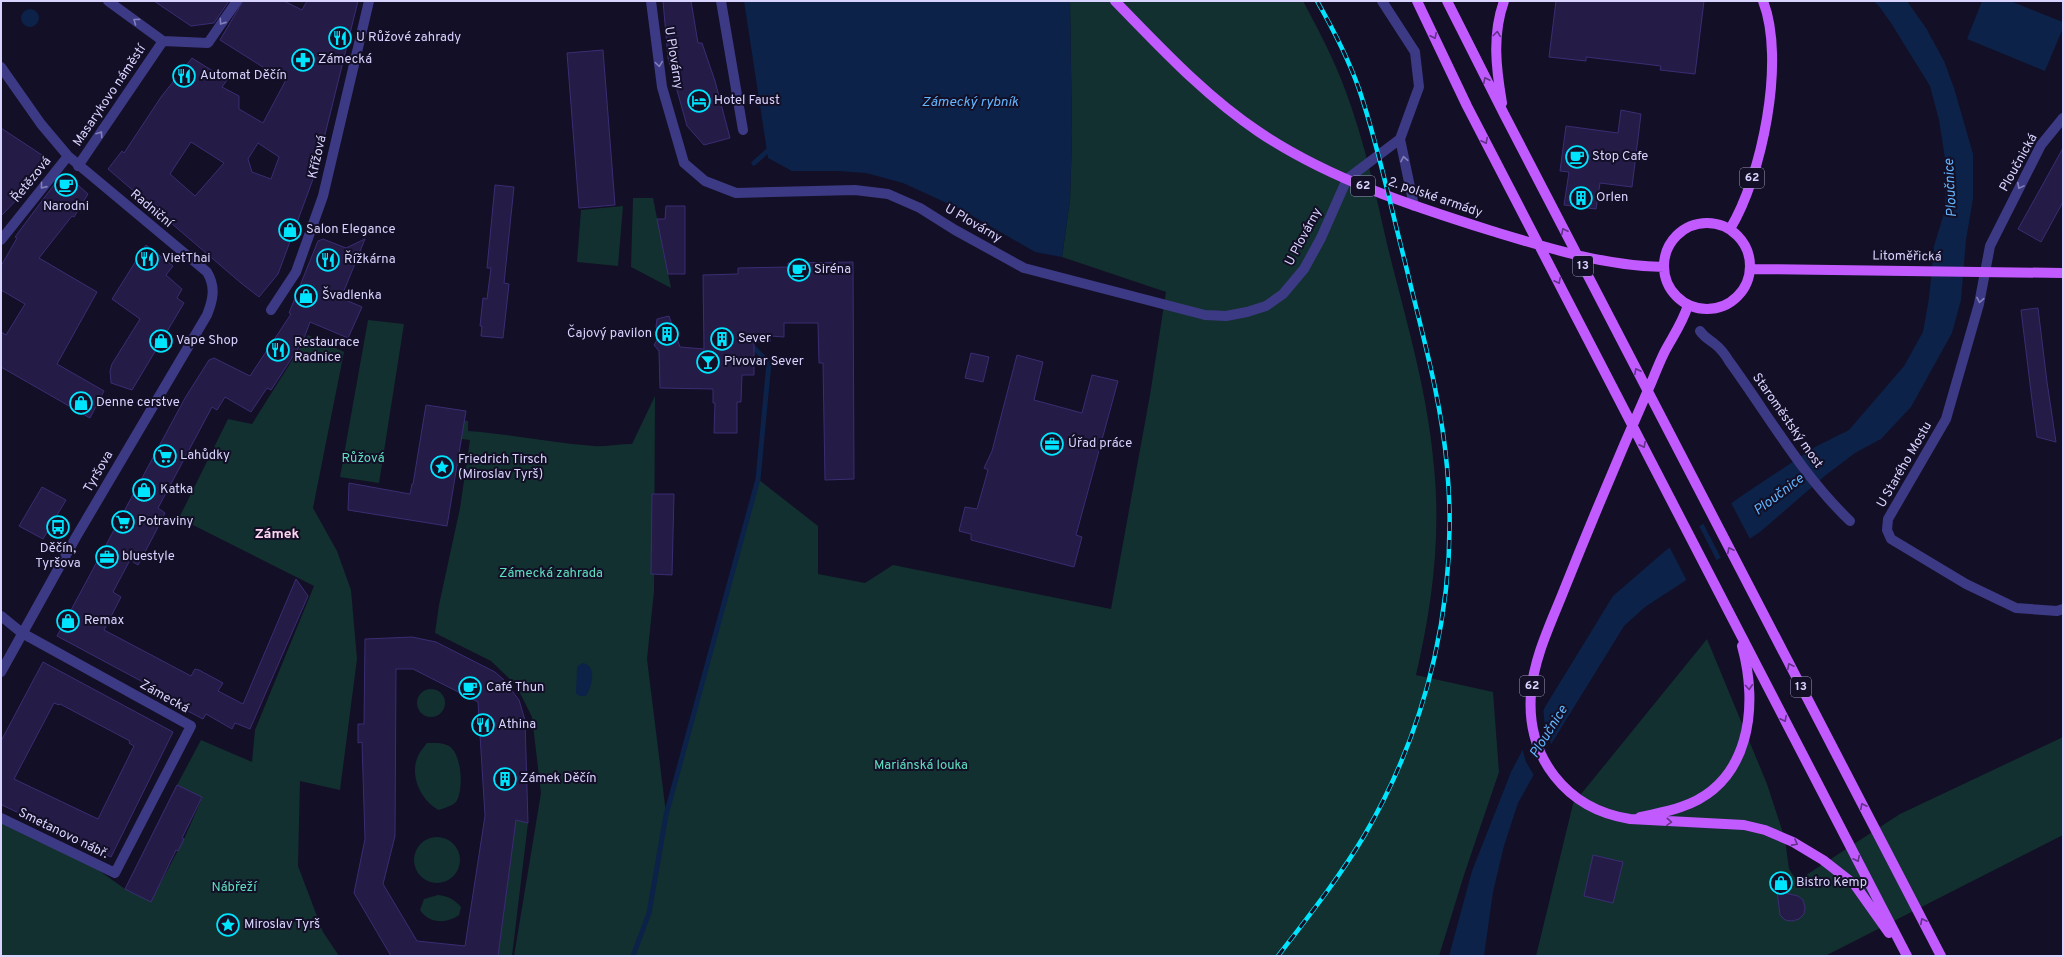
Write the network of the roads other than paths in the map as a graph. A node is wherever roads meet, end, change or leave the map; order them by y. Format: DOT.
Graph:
graph roads {
  1 [pos="108,1"];
  2 [pos="237,1"];
  3 [pos="369,1"];
  4 [pos="651,1"];
  5 [pos="722,1"];
  6 [pos="1115,1"];
  7 [pos="1382,1"];
  8 [pos="1417,1"];
  9 [pos="1447,1"];
  10 [pos="1504,1"];
  11 [pos="1763,1"];
  12 [pos="163,41"];
  13 [pos="1,67"];
  14 [pos="1,85"];
  15 [pos="14,85"];
  16 [pos="1504,114"];
  17 [pos="2063,118"];
  18 [pos="743,130"];
  19 [pos="1400,138"];
  20 [pos="68,156"];
  21 [pos="78,166"];
  22 [pos="1347,179"];
  23 [pos="1414,206"];
  24 [pos="2001,222"];
  25 [pos="1730,229"];
  26 [pos="1,240"];
  27 [pos="1664,267"];
  28 [pos="1750,269"];
  29 [pos="2063,273"];
  30 [pos="213,285"];
  31 [pos="1688,305"];
  32 [pos="271,310"];
  33 [pos="1702,334"];
  34 [pos="1850,521"];
  35 [pos="2063,609"];
  36 [pos="1728,610"];
  37 [pos="1,616"];
  38 [pos="22,633"];
  39 [pos="1,672"];
  40 [pos="1,818"];
  41 [pos="1630,819"];
  42 [pos="114,873"];
  43 [pos="1904,956"];
  44 [pos="1907,956"];
  45 [pos="1941,956"];
  12 -- 1 [label="street, Masarykovo náměstí, one-way"];
  2 -- 12 [label="street, Masarykovo náměstí, one-way"];
  3 -- 32 [label="street, Křížová"];
  4 -- 22 [label="street, U Plovárny, one-way"];
  5 -- 18 [label="street"];
  6 -- 22 [label="main road, 2. polské armády / 62"];
  7 -- 19 [label="street"];
  8 -- 36 [label="main road, 13, one-way"];
  16 -- 9 [label="main road, 13, one-way"];
  16 -- 10 [label="main road, one-way"];
  11 -- 25 [label="main road, 62"];
  21 -- 12 [label="street, Masarykovo náměstí, one-way"];
  13 -- 15 [label="street, Masarykovo náměstí"];
  14 -- 15 [label="street"];
  15 -- 20 [label="street, Masarykovo náměstí"];
  45 -- 16 [label="main road, 13, one-way"];
  17 -- 24 [label="street, Ploučnická, one-way"];
  19 -- 22 [label="street"];
  23 -- 19 [label="street, one-way"];
  20 -- 21 [label="street, Radniční"];
  20 -- 26 [label="street, Řetězová, one-way"];
  21 -- 30 [label="street, Radniční"];
  22 -- 23 [label="main road, 2. polské armády / 62"];
  23 -- 27 [label="main road, 2. polské armády / 62"];
  24 -- 35 [label="street, U Starého Mostu, one-way"];
  25 -- 27 [label="main road"];
  25 -- 28 [label="main road"];
  27 -- 31 [label="main road"];
  28 -- 29 [label="main road, Litoměřická"];
  28 -- 31 [label="main road"];
  30 -- 38 [label="street, Tyršova"];
  31 -- 41 [label="main road, 62"];
  33 -- 34 [label="street, Staroměstský most"];
  36 -- 41 [label="main road, one-way"];
  36 -- 44 [label="main road, 13, one-way"];
  37 -- 38 [label="street"];
  38 -- 39 [label="street, Tyršova"];
  38 -- 42 [label="street, Zámecká"];
  40 -- 42 [label="street, Smetanovo nábř."];
  41 -- 43 [label="main road, 62, one-way"];
}
